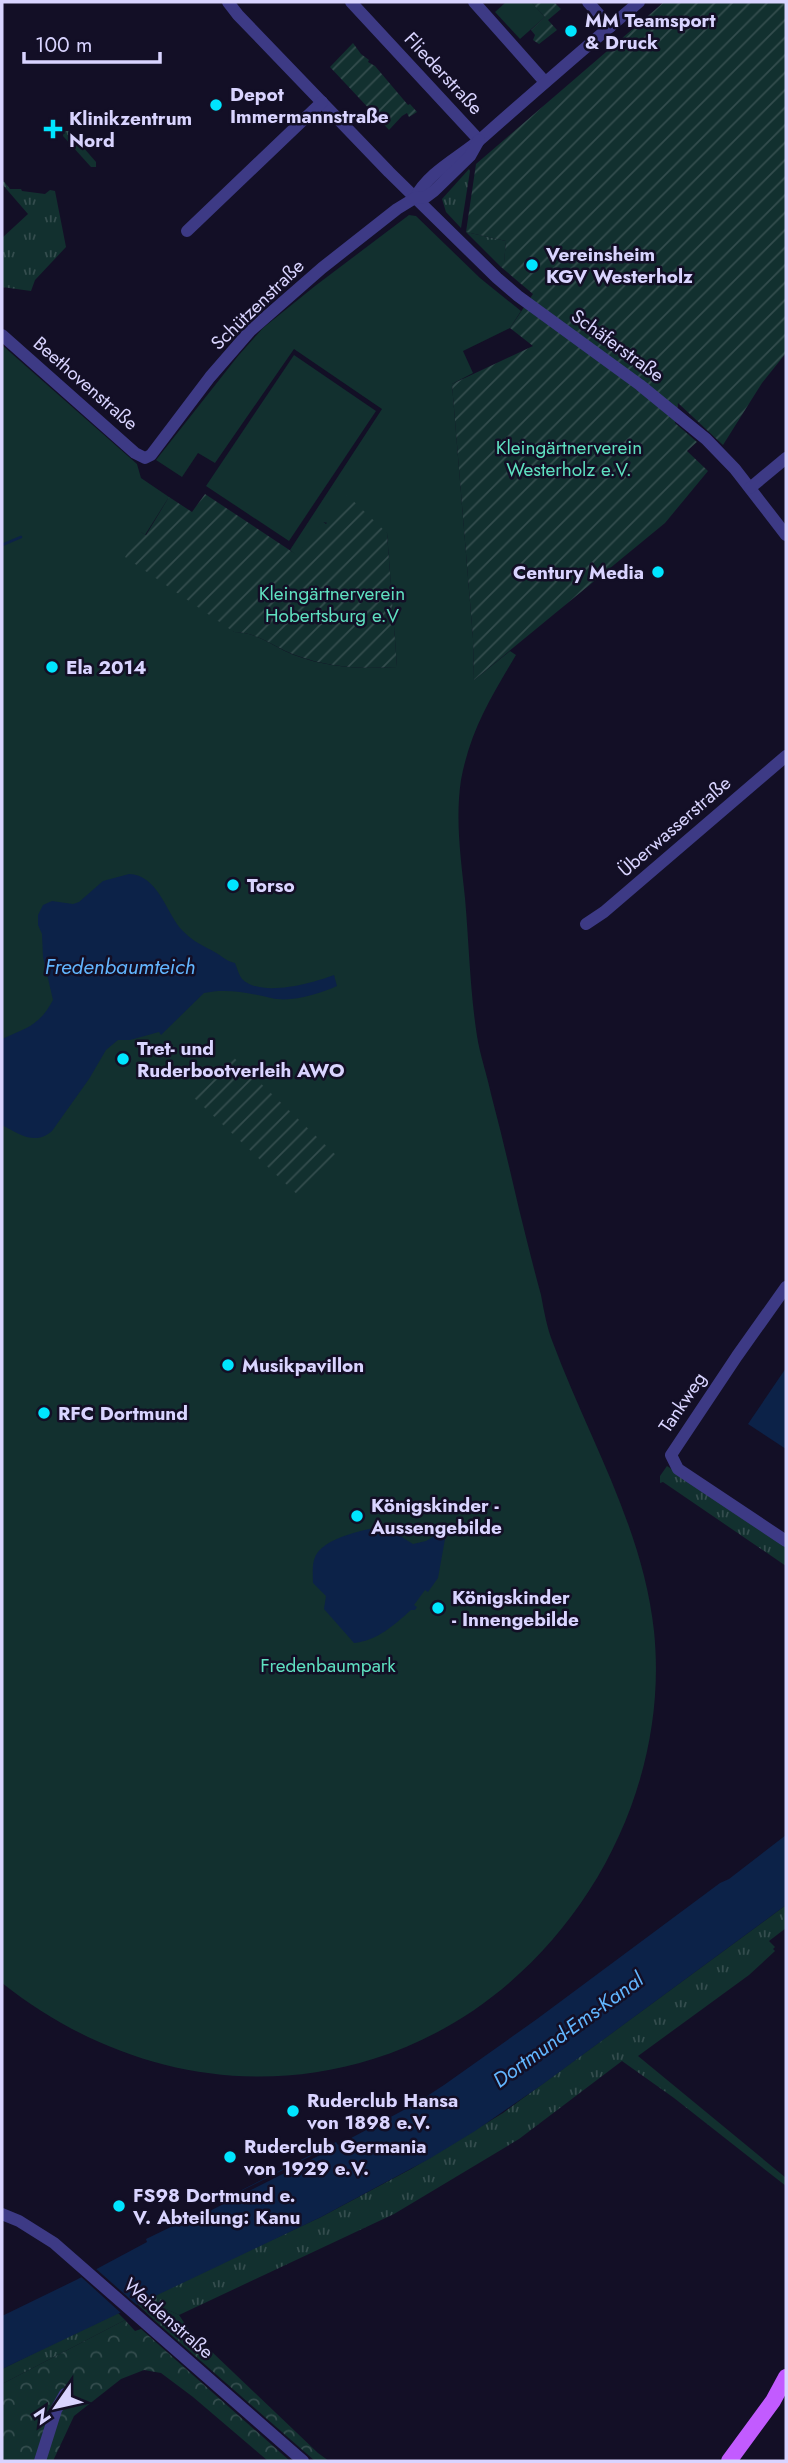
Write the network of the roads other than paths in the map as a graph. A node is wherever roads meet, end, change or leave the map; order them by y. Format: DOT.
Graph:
graph roads {
  1 [pos="220,2"];
  2 [pos="228,2"];
  3 [pos="351,2"];
  4 [pos="474,2"];
  5 [pos="588,2"];
  6 [pos="639,2"];
  7 [pos="238,15"];
  8 [pos="610,27"];
  9 [pos="545,82"];
  10 [pos="322,102"];
  11 [pos="479,140"];
  12 [pos="415,198"];
  13 [pos="187,231"];
  14 [pos="2,335"];
  15 [pos="786,457"];
  16 [pos="145,458"];
  17 [pos="750,488"];
  18 [pos="786,535"];
  19 [pos="786,755"];
  20 [pos="586,924"];
  21 [pos="786,1287"];
  22 [pos="786,1541"];
  23 [pos="2,2214"];
  24 [pos="786,2377"];
  25 [pos="65,2394"];
  26 [pos="40,2461"];
  27 [pos="303,2461"];
  28 [pos="729,2461"];
  1 -- 7 [label="street"];
  2 -- 7 [label="street"];
  3 -- 11 [label="street, Fliederstraße"];
  4 -- 9 [label="street"];
  5 -- 8 [label="street"];
  6 -- 8 [label="street, Schützenstraße"];
  7 -- 10 [label="street, Schäferstraße"];
  8 -- 9 [label="street, Schützenstraße"];
  9 -- 11 [label="street, Schützenstraße"];
  10 -- 12 [label="street, Schäferstraße"];
  10 -- 13 [label="street"];
  11 -- 12 [label="street, Schützenstraße"];
  12 -- 16 [label="street, Schützenstraße"];
  12 -- 17 [label="street, Schäferstraße"];
  14 -- 16 [label="street, Beethovenstraße"];
  15 -- 17 [label="street"];
  17 -- 18 [label="street, Schäferstraße"];
  19 -- 20 [label="street, Überwasserstraße"];
  21 -- 22 [label="street, Tankweg"];
  23 -- 27 [label="street, Weidenstraße"];
  24 -- 28 [label="main road"];
  25 -- 26 [label="street"];
}
